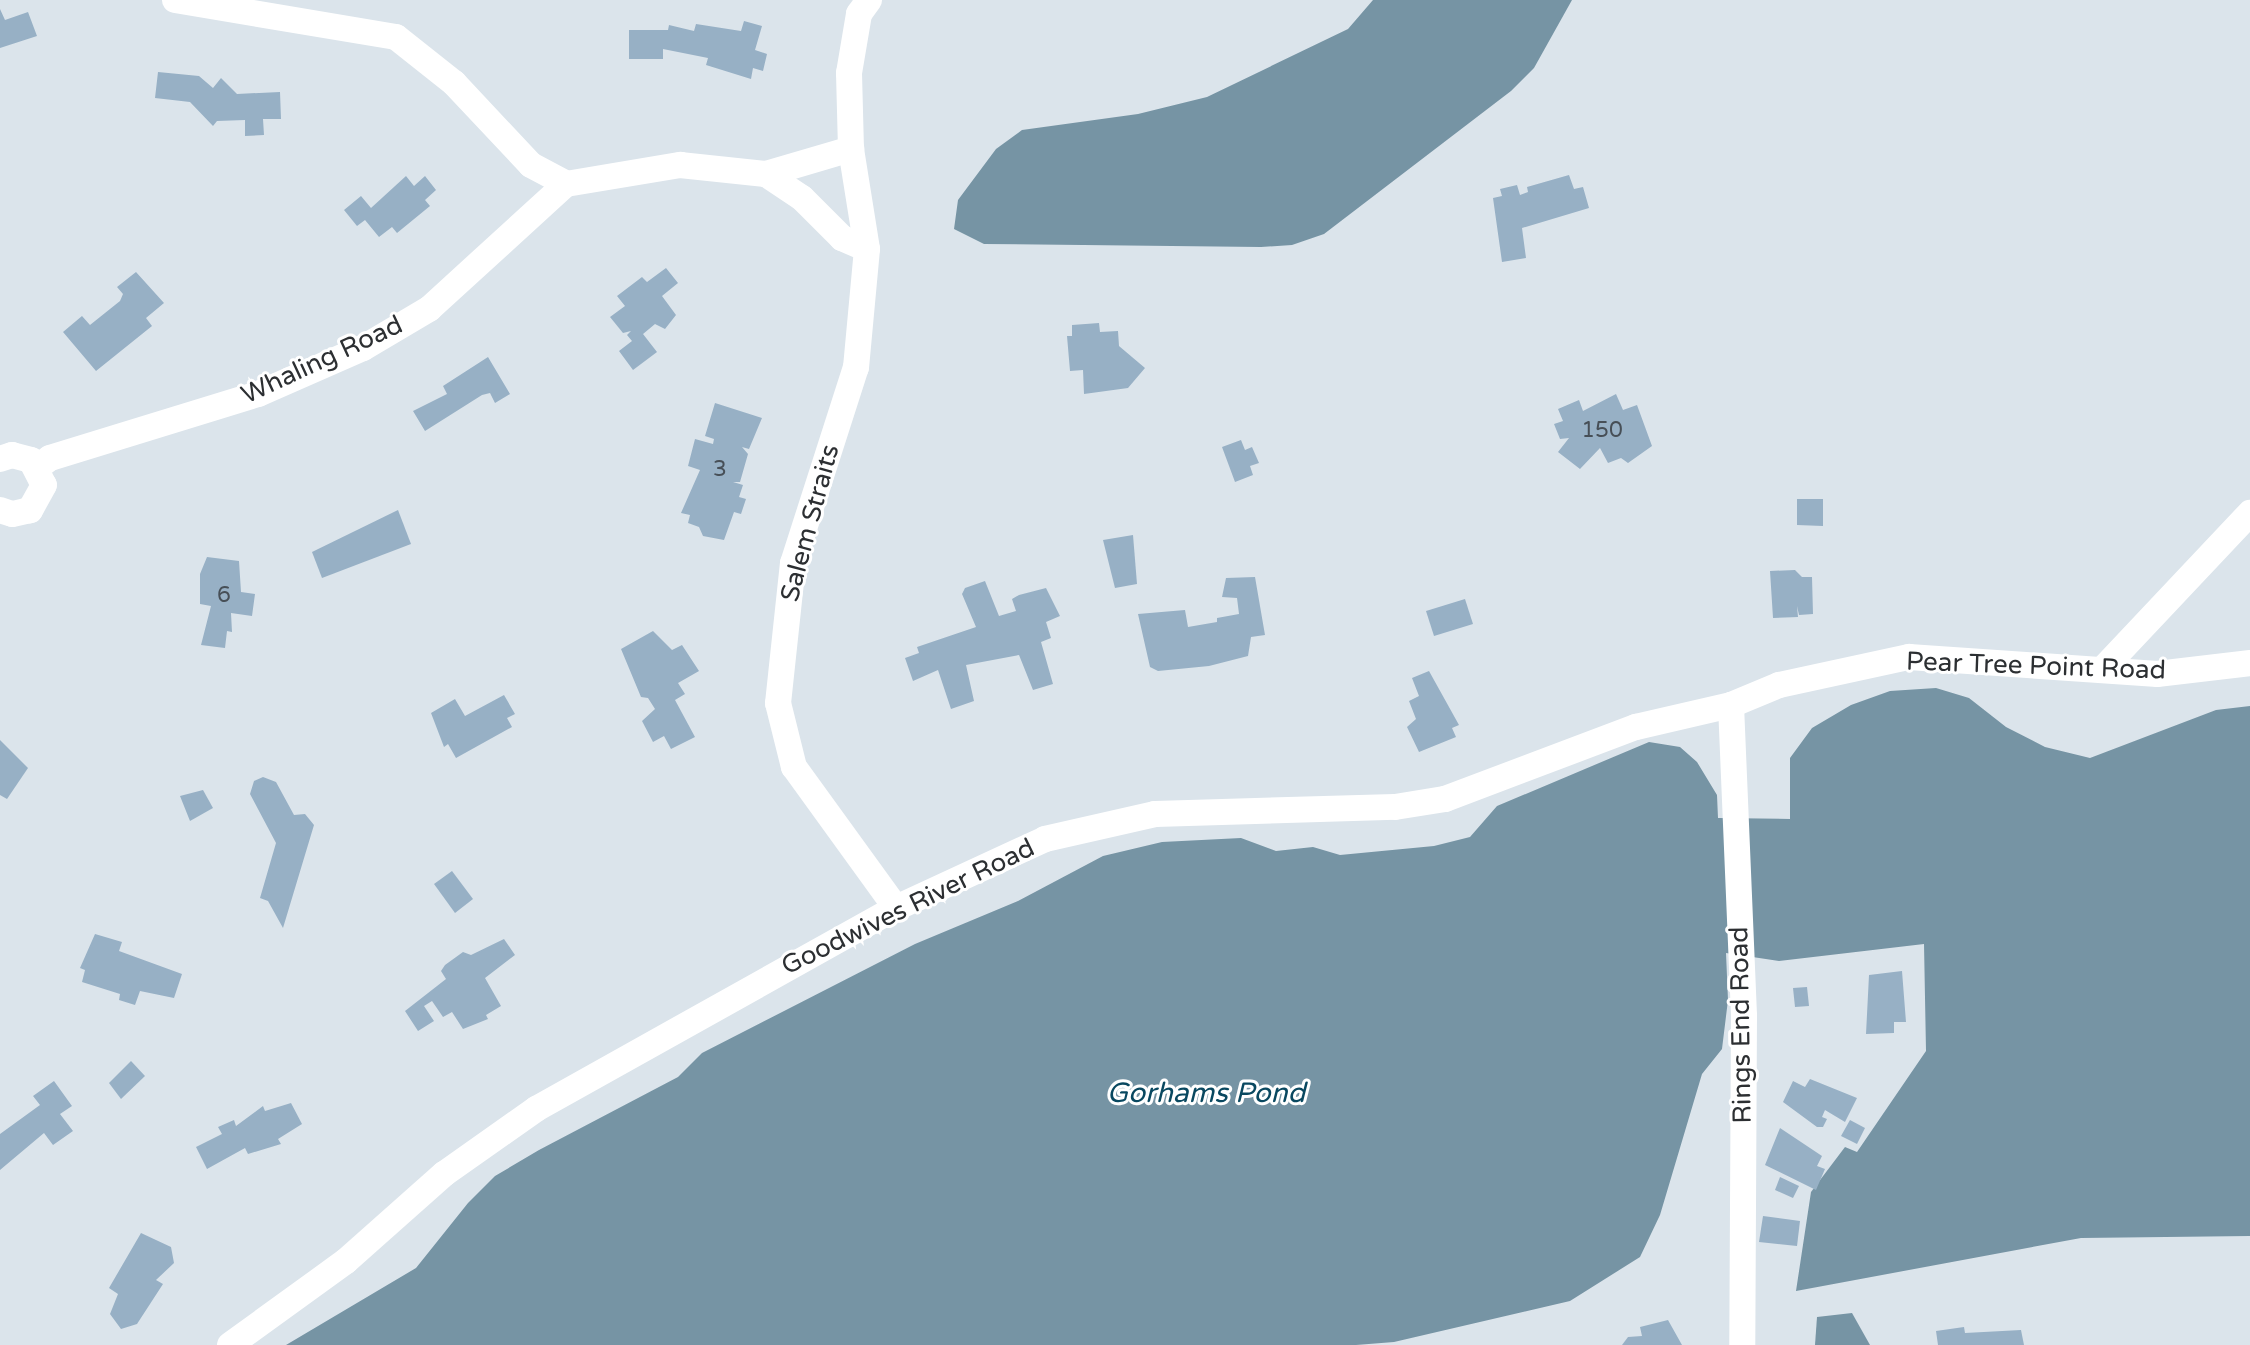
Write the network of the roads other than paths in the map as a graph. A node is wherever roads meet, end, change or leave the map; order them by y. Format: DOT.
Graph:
graph roads {
  1 [pos="175,0"];
  2 [pos="869,0"];
  3 [pos="851,149"];
  4 [pos="766,174"];
  5 [pos="566,184"];
  6 [pos="867,249"];
  7 [pos="0,459"];
  8 [pos="38,467"];
  9 [pos="0,510"];
  10 [pos="2250,513"];
  11 [pos="2250,663"];
  12 [pos="2102,670"];
  13 [pos="1731,705"];
  14 [pos="896,908"];
  15 [pos="230,1345"];
  16 [pos="1742,1345"];
  1 -- 5 [label="street"];
  2 -- 3 [label="street, Salem Straits"];
  3 -- 4 [label="street"];
  3 -- 6 [label="street, Salem Straits"];
  4 -- 5 [label="street"];
  4 -- 6 [label="street"];
  5 -- 8 [label="street, Whaling Road"];
  6 -- 14 [label="street, Salem Straits"];
  7 -- 8 [label="street"];
  8 -- 9 [label="street"];
  10 -- 12 [label="street"];
  11 -- 12 [label="street, Pear Tree Point Road"];
  12 -- 13 [label="street, Pear Tree Point Road"];
  13 -- 14 [label="street, Goodwives River Road"];
  13 -- 16 [label="street, Rings End Road"];
  14 -- 15 [label="street, Goodwives River Road"];
}
